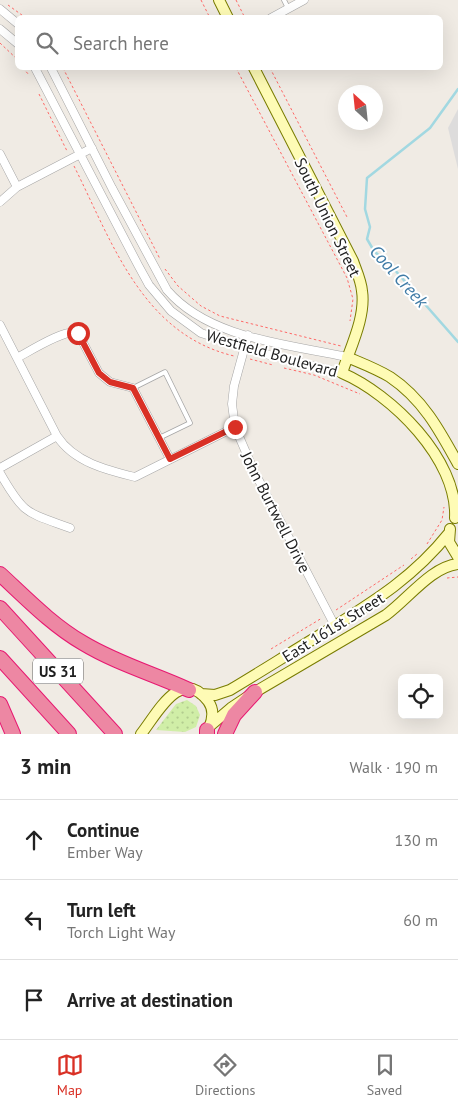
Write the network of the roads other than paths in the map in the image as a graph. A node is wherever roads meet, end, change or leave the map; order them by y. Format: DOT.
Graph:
graph roads {
  1 [pos="219,0"];
  2 [pos="284,0"];
  3 [pos="304,0"];
  4 [pos="3,7"];
  5 [pos="288,8"];
  6 [pos="226,15"];
  7 [pos="276,15"];
  8 [pos="15,21"];
  9 [pos="0,29"];
  10 [pos="15,42"];
  11 [pos="36,70"];
  12 [pos="52,70"];
  13 [pos="255,70"];
  14 [pos="92,148"];
  15 [pos="80,153"];
  16 [pos="0,154"];
  17 [pos="17,187"];
  18 [pos="0,202"];
  19 [pos="0,326"];
  20 [pos="248,335"];
  21 [pos="244,347"];
  22 [pos="349,353"];
  23 [pos="17,358"];
  24 [pos="342,373"];
  25 [pos="133,388"];
  26 [pos="235,427"];
  27 [pos="57,436"];
  28 [pos="159,438"];
  29 [pos="170,459"];
  30 [pos="458,464"];
  31 [pos="0,468"];
  32 [pos="0,473"];
  33 [pos="457,517"];
  34 [pos="70,528"];
  35 [pos="449,533"];
  36 [pos="458,557"];
  37 [pos="458,564"];
  38 [pos="0,574"];
  39 [pos="0,608"];
  40 [pos="335,626"];
  41 [pos="0,658"];
  42 [pos="195,692"];
  43 [pos="256,692"];
  44 [pos="0,704"];
  45 [pos="144,731"];
  46 [pos="207,731"];
  47 [pos="13,734"];
  48 [pos="70,734"];
  49 [pos="115,734"];
  50 [pos="225,734"];
  1 -- 6 [label="street"];
  2 -- 5 [label="lane"];
  3 -- 5 [label="street"];
  4 -- 8 [label="street"];
  5 -- 7 [label="street"];
  9 -- 10 [label="street"];
  11 -- 15 [label="street, Westfield Boulevard"];
  12 -- 14 [label="street, Westfield Boulevard"];
  13 -- 22 [label="street, South Union Street"];
  14 -- 15 [label="street"];
  14 -- 20 [label="street, Westfield Boulevard"];
  15 -- 17 [label="street"];
  15 -- 21 [label="street, Westfield Boulevard"];
  16 -- 17 [label="street"];
  17 -- 18 [label="street"];
  19 -- 23 [label="street"];
  20 -- 21 [label="street, John Burtwell Drive"];
  20 -- 22 [label="street, Westfield Boulevard"];
  21 -- 24 [label="street, Westfield Boulevard"];
  21 -- 26 [label="street, John Burtwell Drive"];
  22 -- 24 [label="street, South Union Street"];
  22 -- 30 [label="street, Westfield Boulevard"];
  23 -- 25 [label="street"];
  23 -- 27 [label="street"];
  24 -- 33 [label="street, Westfield Boulevard"];
  25 -- 28 [label="street"];
  25 -- 28 [label="lane"];
  26 -- 29 [label="street"];
  26 -- 40 [label="street, John Burtwell Drive"];
  27 -- 29 [label="street"];
  27 -- 31 [label="street"];
  28 -- 29 [label="street"];
  32 -- 34 [label="street"];
  33 -- 35 [label="street, Westfield Boulevard"];
  35 -- 36 [label="street"];
  35 -- 40 [label="street, East 161st Street"];
  37 -- 43 [label="street, East 161st Street"];
  38 -- 42 [label="highway"];
  39 -- 49 [label="highway, US 31"];
  40 -- 42 [label="street, East 161st Street"];
  41 -- 48 [label="highway, US 31"];
  42 -- 45 [label="street, East 161st Street"];
  42 -- 46 [label="street"];
  43 -- 46 [label="street, East 161st Street"];
  43 -- 50 [label="highway"];
  44 -- 47 [label="highway"];
}
